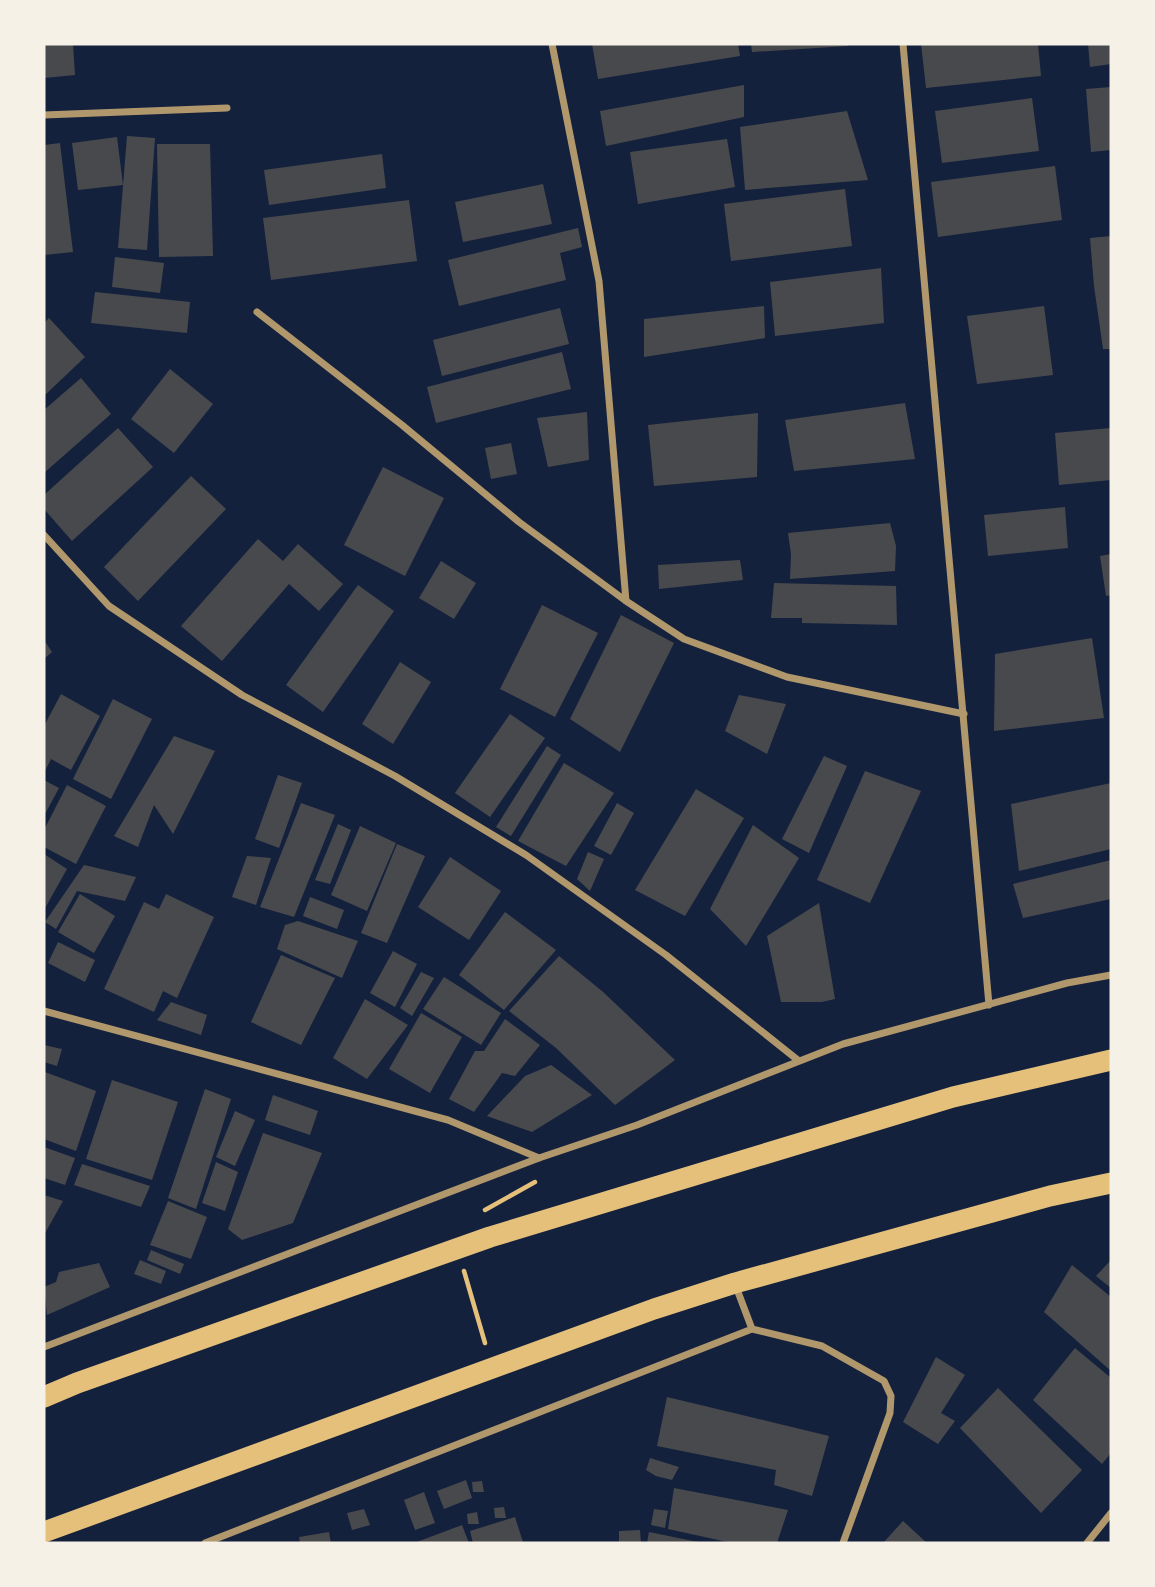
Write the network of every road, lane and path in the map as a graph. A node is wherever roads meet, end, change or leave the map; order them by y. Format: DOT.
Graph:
graph roads {
  1 [pos="552,44"];
  2 [pos="903,44"];
  3 [pos="227,108"];
  4 [pos="44,115"];
  5 [pos="257,312"];
  6 [pos="44,535"];
  7 [pos="626,601"];
  8 [pos="964,714"];
  9 [pos="1111,975"];
  10 [pos="989,1005"];
  11 [pos="44,1011"];
  12 [pos="1111,1060"];
  13 [pos="800,1061"];
  14 [pos="539,1158"];
  15 [pos="1111,1183"];
  16 [pos="463,1268"];
  17 [pos="735,1283"];
  18 [pos="752,1329"];
  19 [pos="486,1344"];
  20 [pos="44,1347"];
  21 [pos="44,1397"];
  22 [pos="1111,1513"];
  23 [pos="44,1531"];
  24 [pos="205,1543"];
  25 [pos="843,1543"];
  26 [pos="1087,1543"];
  1 -- 7 [label="street"];
  2 -- 8 [label="street"];
  3 -- 4 [label="street"];
  5 -- 7 [label="street"];
  6 -- 13 [label="street"];
  7 -- 8 [label="street"];
  8 -- 10 [label="street"];
  9 -- 10 [label="street"];
  10 -- 13 [label="street"];
  11 -- 14 [label="street"];
  12 -- 21 [label="highway"];
  13 -- 14 [label="street"];
  14 -- 20 [label="street"];
  15 -- 17 [label="highway"];
  16 -- 19 [label="path"];
  17 -- 18 [label="street"];
  17 -- 23 [label="highway"];
  18 -- 24 [label="street"];
  18 -- 25 [label="street"];
  22 -- 26 [label="street"];
}
